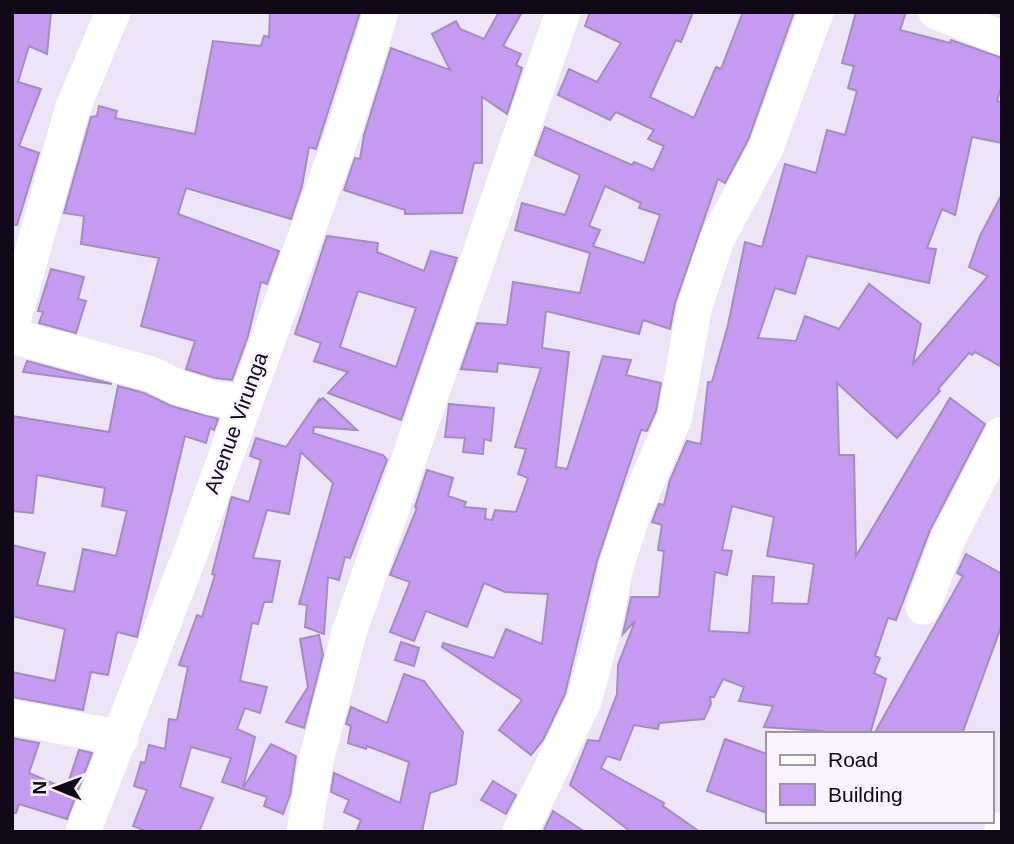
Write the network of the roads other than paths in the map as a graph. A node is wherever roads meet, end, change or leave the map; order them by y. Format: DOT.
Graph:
graph roads {
  1 [pos="113,12"];
  2 [pos="381,12"];
  3 [pos="563,12"];
  4 [pos="816,12"];
  5 [pos="936,12"];
  6 [pos="1002,38"];
  7 [pos="12,325"];
  8 [pos="12,336"];
  9 [pos="243,402"];
  10 [pos="1002,434"];
  11 [pos="923,607"];
  12 [pos="12,717"];
  13 [pos="121,738"];
  14 [pos="83,832"];
  15 [pos="304,832"];
  16 [pos="520,832"];
  1 -- 7 [label="street"];
  2 -- 9 [label="street, Avenue Virunga"];
  3 -- 15 [label="street"];
  4 -- 16 [label="street"];
  5 -- 6 [label="street"];
  8 -- 9 [label="street"];
  9 -- 13 [label="street, Avenue Virunga"];
  10 -- 11 [label="street"];
  12 -- 13 [label="street"];
  13 -- 14 [label="street, Avenue Virunga"];
}
